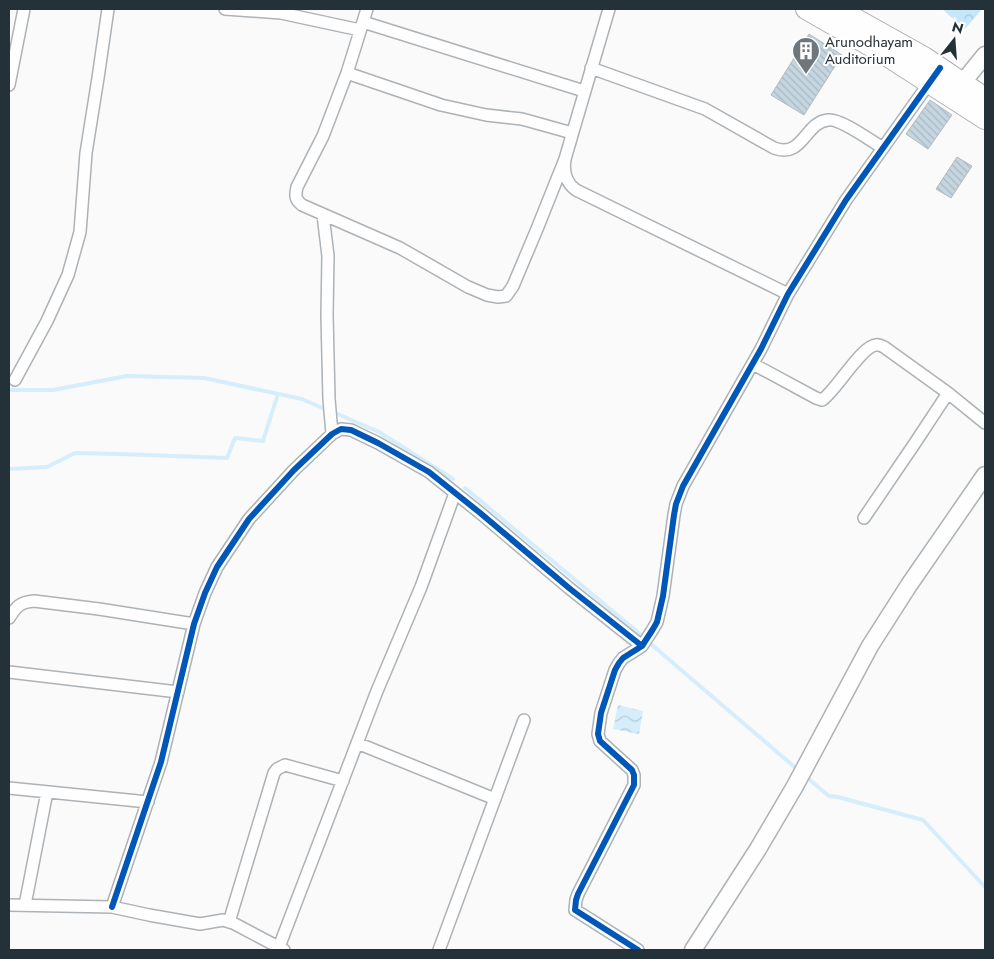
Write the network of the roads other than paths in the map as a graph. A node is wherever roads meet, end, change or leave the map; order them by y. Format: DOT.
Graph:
graph roads {
  1 [pos="24,9"];
  2 [pos="108,9"];
  3 [pos="225,9"];
  4 [pos="367,9"];
  5 [pos="609,9"];
  6 [pos="806,9"];
  7 [pos="838,9"];
  8 [pos="361,26"];
  9 [pos="985,55"];
  10 [pos="591,68"];
  11 [pos="347,73"];
  12 [pos="935,75"];
  13 [pos="9,85"];
  14 [pos="957,90"];
  15 [pos="584,91"];
  16 [pos="985,98"];
  17 [pos="985,119"];
  18 [pos="572,133"];
  19 [pos="883,148"];
  20 [pos="565,159"];
  21 [pos="323,215"];
  22 [pos="788,294"];
  23 [pos="753,364"];
  24 [pos="15,380"];
  25 [pos="948,393"];
  26 [pos="985,423"];
  27 [pos="332,434"];
  28 [pos="985,476"];
  29 [pos="455,493"];
  30 [pos="864,518"];
  31 [pos="9,618"];
  32 [pos="194,624"];
  33 [pos="642,646"];
  34 [pos="9,672"];
  35 [pos="178,692"];
  36 [pos="524,720"];
  37 [pos="357,743"];
  38 [pos="343,781"];
  39 [pos="9,788"];
  40 [pos="47,792"];
  41 [pos="495,799"];
  42 [pos="148,802"];
  43 [pos="9,905"];
  44 [pos="25,906"];
  45 [pos="112,907"];
  46 [pos="229,922"];
  47 [pos="282,949"];
  48 [pos="439,950"];
  49 [pos="638,950"];
  50 [pos="693,950"];
  1 -- 13 [label="street"];
  2 -- 24 [label="street"];
  3 -- 8 [label="street"];
  4 -- 8 [label="street"];
  5 -- 10 [label="street"];
  6 -- 12 [label="highway"];
  7 -- 12 [label="highway"];
  8 -- 11 [label="street"];
  8 -- 15 [label="street"];
  9 -- 14 [label="street"];
  10 -- 15 [label="street"];
  10 -- 19 [label="street"];
  11 -- 18 [label="street"];
  11 -- 21 [label="street"];
  12 -- 14 [label="highway"];
  12 -- 19 [label="street"];
  14 -- 16 [label="highway"];
  14 -- 17 [label="highway"];
  15 -- 18 [label="street"];
  18 -- 20 [label="street"];
  19 -- 22 [label="street"];
  20 -- 21 [label="street"];
  20 -- 22 [label="street"];
  21 -- 27 [label="street"];
  22 -- 23 [label="street"];
  23 -- 25 [label="street"];
  23 -- 33 [label="street"];
  25 -- 26 [label="street"];
  25 -- 30 [label="street"];
  27 -- 29 [label="street"];
  27 -- 32 [label="street"];
  28 -- 50 [label="street"];
  29 -- 33 [label="street"];
  29 -- 37 [label="street"];
  31 -- 32 [label="street"];
  32 -- 35 [label="street"];
  33 -- 49 [label="street"];
  34 -- 35 [label="street"];
  35 -- 42 [label="street"];
  36 -- 41 [label="street"];
  37 -- 38 [label="street"];
  37 -- 41 [label="street"];
  38 -- 46 [label="street"];
  38 -- 47 [label="street"];
  39 -- 40 [label="street"];
  40 -- 42 [label="street"];
  40 -- 44 [label="street"];
  41 -- 48 [label="street"];
  42 -- 45 [label="street"];
  43 -- 44 [label="street"];
  44 -- 45 [label="street"];
  45 -- 46 [label="street"];
  46 -- 47 [label="street"];
}
